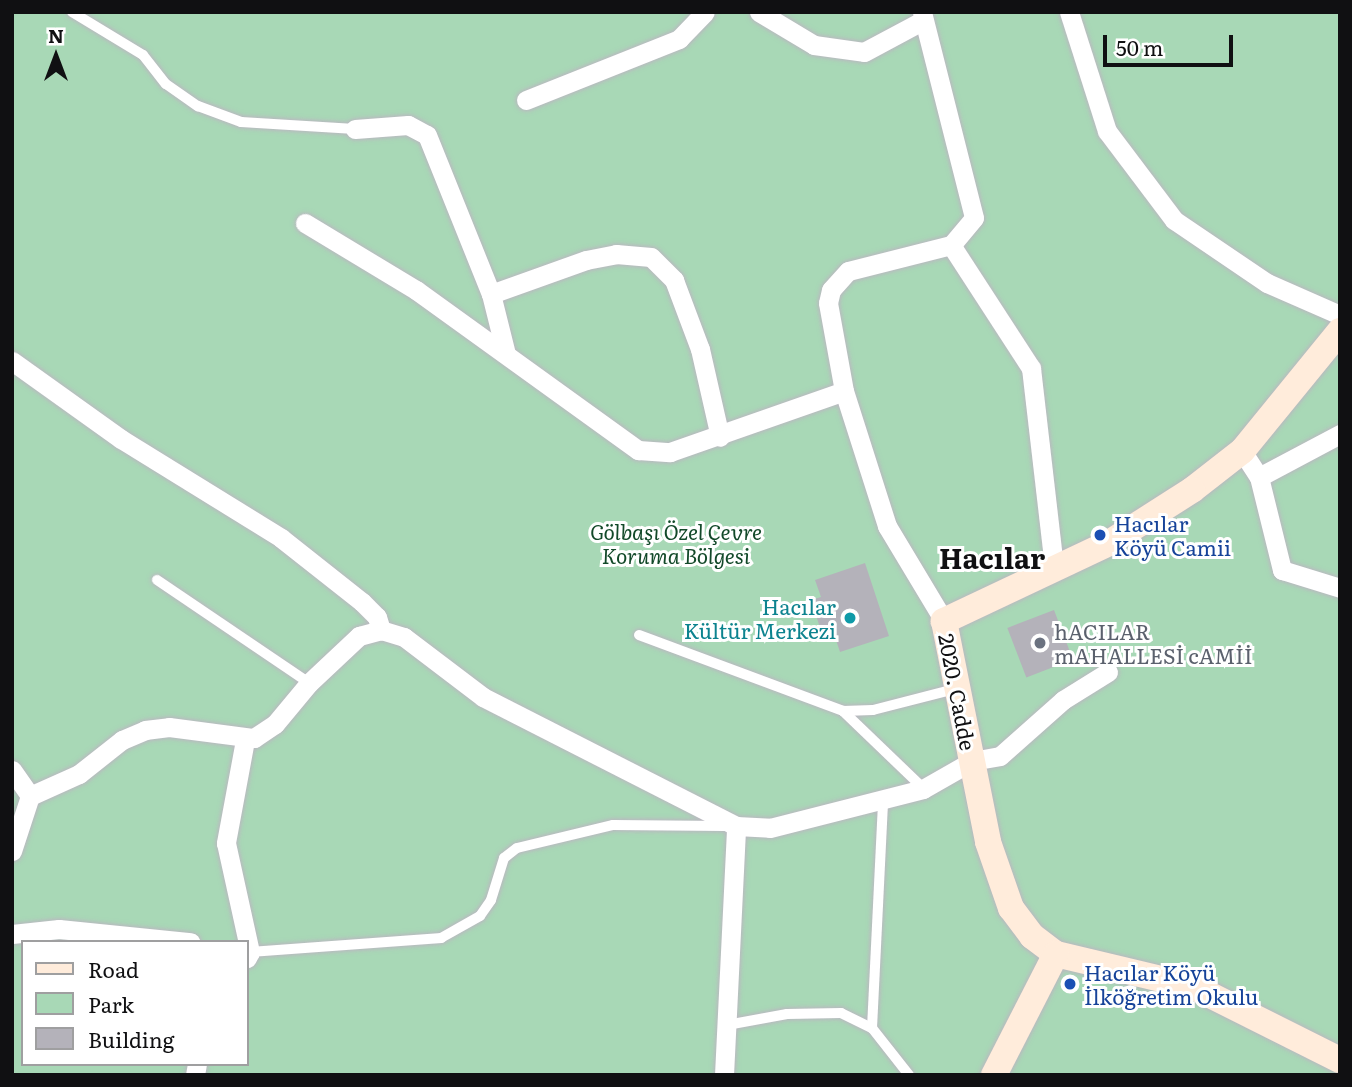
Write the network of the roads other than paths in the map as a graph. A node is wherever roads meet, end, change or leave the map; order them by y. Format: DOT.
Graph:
graph roads {
  1 [pos="72,12"];
  2 [pos="705,12"];
  3 [pos="759,12"];
  4 [pos="1069,12"];
  5 [pos="922,17"];
  6 [pos="526,100"];
  7 [pos="355,129"];
  8 [pos="305,223"];
  9 [pos="951,245"];
  10 [pos="491,294"];
  11 [pos="1340,315"];
  12 [pos="1340,331"];
  13 [pos="506,354"];
  14 [pos="12,362"];
  15 [pos="844,391"];
  16 [pos="1340,434"];
  17 [pos="720,437"];
  18 [pos="1242,451"];
  19 [pos="1259,477"];
  20 [pos="1054,566"];
  21 [pos="157,580"];
  22 [pos="1340,588"];
  23 [pos="944,621"];
  24 [pos="381,630"];
  25 [pos="639,635"];
  26 [pos="1108,672"];
  27 [pos="309,683"];
  28 [pos="957,688"];
  29 [pos="843,711"];
  30 [pos="245,740"];
  31 [pos="972,761"];
  32 [pos="12,770"];
  33 [pos="923,789"];
  34 [pos="30,796"];
  35 [pos="883,801"];
  36 [pos="736,826"];
  37 [pos="12,851"];
  38 [pos="12,934"];
  39 [pos="170,940"];
  40 [pos="245,940"];
  41 [pos="248,954"];
  42 [pos="1056,954"];
  43 [pos="727,1025"];
  44 [pos="872,1027"];
  45 [pos="1340,1060"];
  46 [pos="724,1075"];
  47 [pos="909,1075"];
  48 [pos="994,1075"];
  1 -- 7 [label="lane"];
  2 -- 6 [label="street"];
  3 -- 5 [label="street"];
  4 -- 11 [label="street"];
  5 -- 9 [label="street"];
  7 -- 10 [label="street"];
  8 -- 13 [label="street"];
  9 -- 15 [label="street, 2020. Cadde"];
  9 -- 20 [label="street"];
  10 -- 13 [label="street"];
  10 -- 17 [label="street"];
  12 -- 18 [label="street"];
  13 -- 17 [label="street"];
  14 -- 24 [label="street"];
  15 -- 17 [label="street"];
  15 -- 23 [label="street, 2020. Cadde"];
  16 -- 19 [label="street"];
  18 -- 19 [label="street"];
  18 -- 20 [label="street"];
  19 -- 22 [label="street"];
  20 -- 23 [label="street"];
  21 -- 27 [label="lane"];
  23 -- 28 [label="street, 2020. Cadde"];
  24 -- 27 [label="street"];
  24 -- 36 [label="street"];
  25 -- 29 [label="lane"];
  26 -- 31 [label="street"];
  27 -- 30 [label="street"];
  28 -- 29 [label="lane"];
  28 -- 31 [label="street, 2020. Cadde"];
  29 -- 33 [label="lane"];
  30 -- 34 [label="street"];
  30 -- 40 [label="street"];
  31 -- 33 [label="street"];
  31 -- 42 [label="street, 2020. Cadde"];
  32 -- 34 [label="street"];
  33 -- 35 [label="street"];
  34 -- 37 [label="street"];
  35 -- 36 [label="street"];
  35 -- 44 [label="lane"];
  36 -- 41 [label="lane"];
  36 -- 43 [label="street"];
  38 -- 39 [label="street"];
  42 -- 45 [label="street"];
  42 -- 48 [label="street"];
  43 -- 44 [label="lane"];
  43 -- 46 [label="street"];
  44 -- 47 [label="lane"];
}
